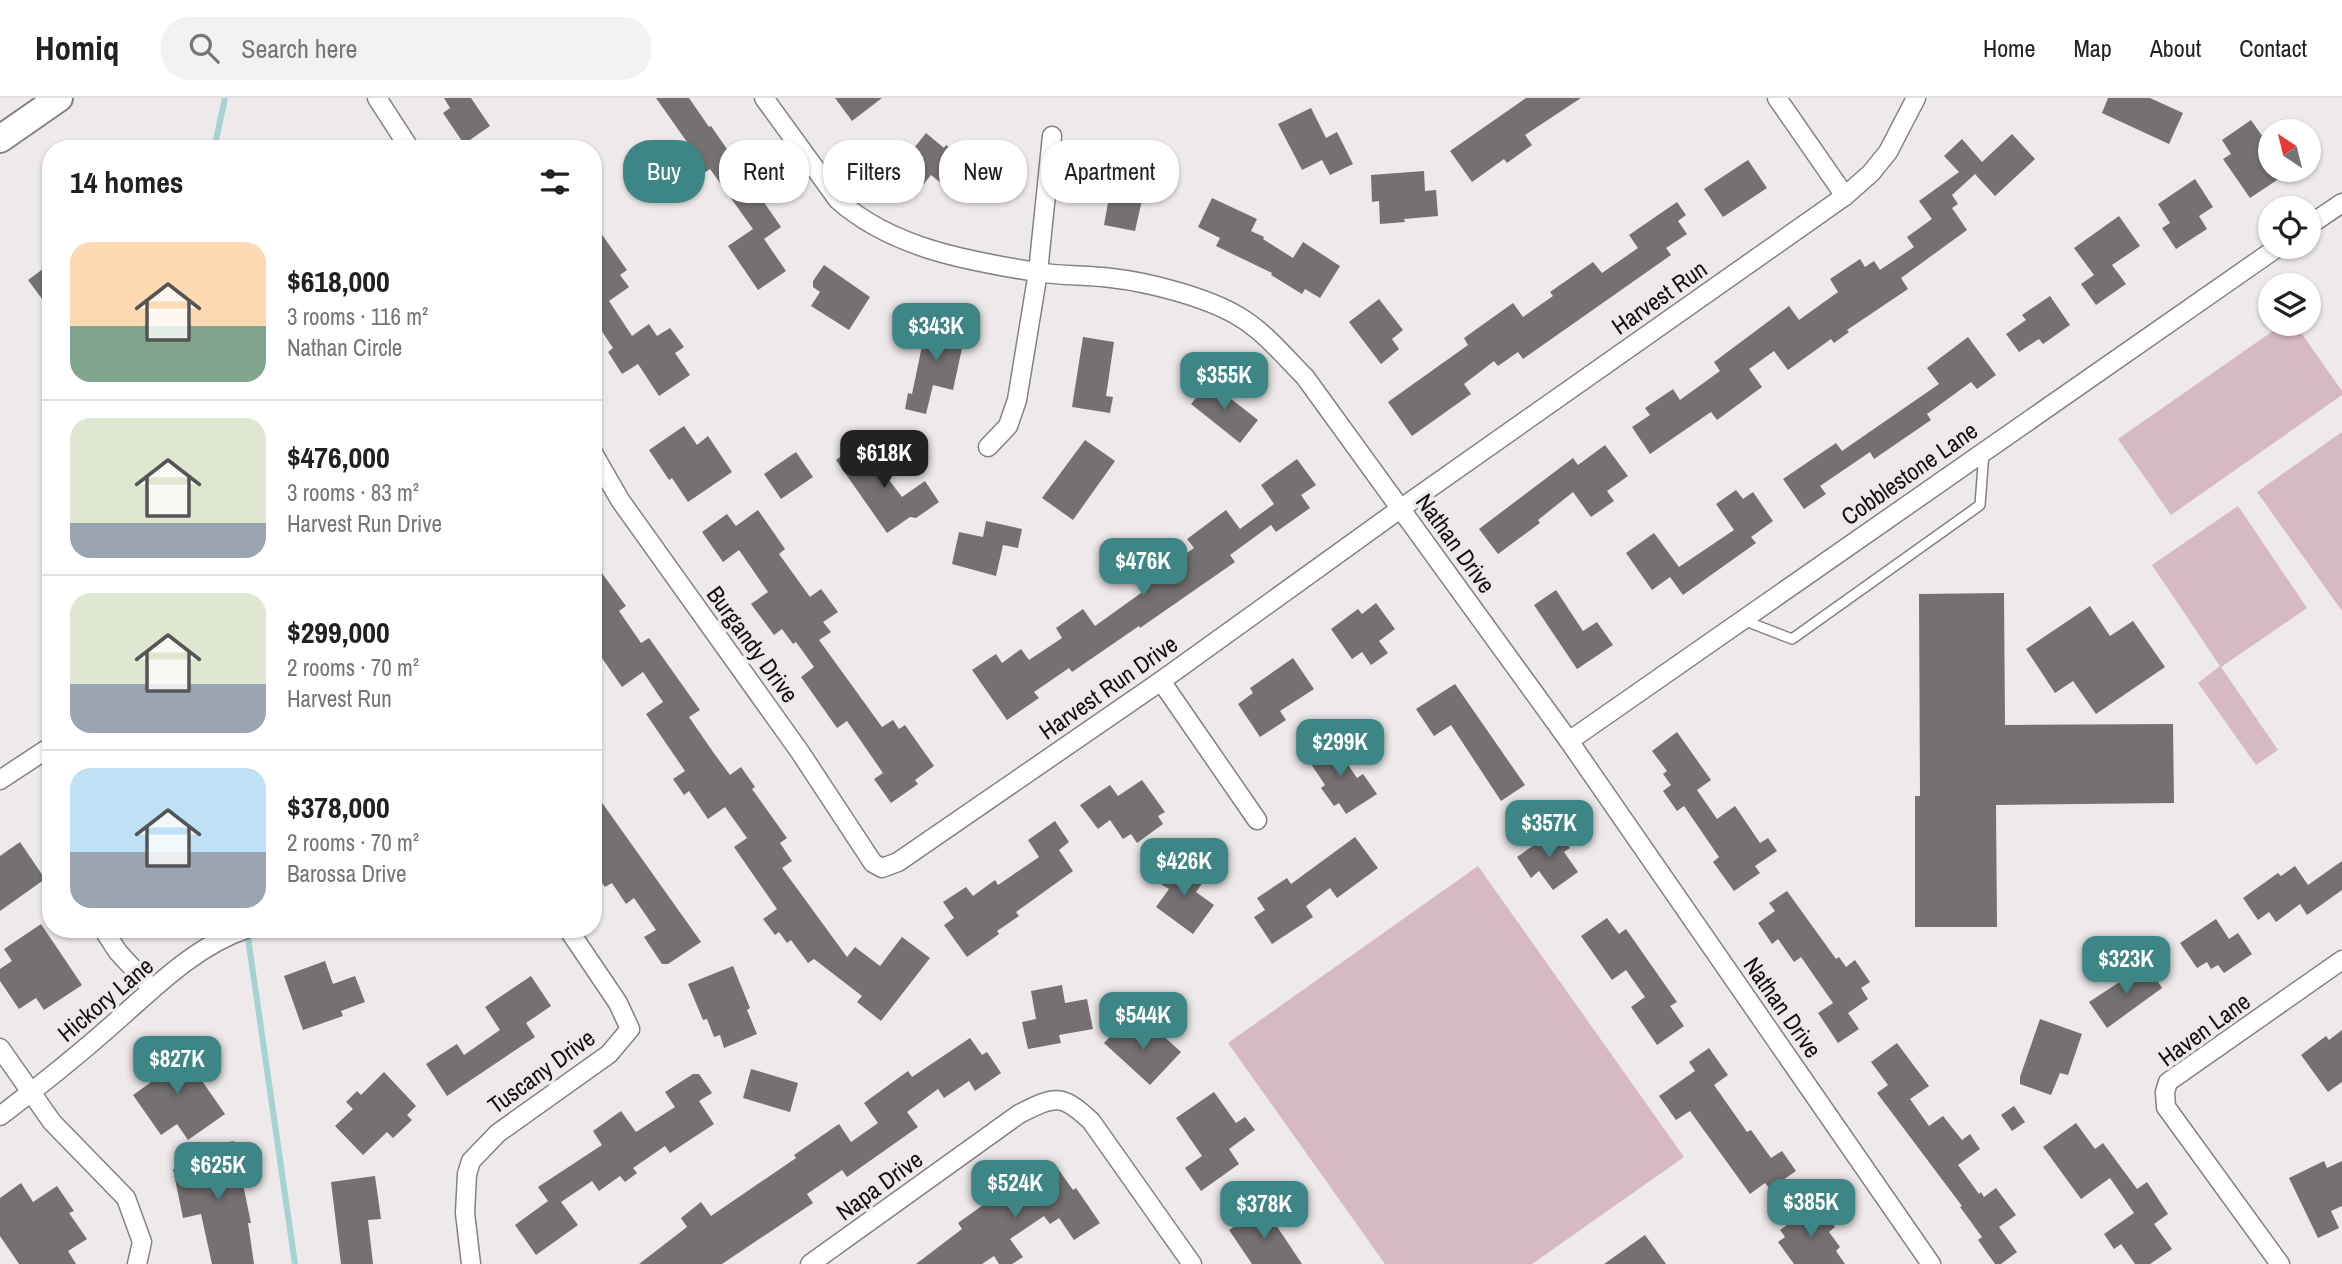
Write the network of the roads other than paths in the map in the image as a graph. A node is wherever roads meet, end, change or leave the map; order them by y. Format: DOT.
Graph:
graph roads {
  1 [pos="59,98"];
  2 [pos="377,98"];
  3 [pos="764,98"];
  4 [pos="1777,98"];
  5 [pos="1916,98"];
  6 [pos="1052,136"];
  7 [pos="0,139"];
  8 [pos="404,140"];
  9 [pos="1845,196"];
  10 [pos="2342,202"];
  11 [pos="2321,217"];
  12 [pos="2261,259"];
  13 [pos="1038,272"];
  14 [pos="988,447"];
  15 [pos="1984,451"];
  16 [pos="602,469"];
  17 [pos="1400,509"];
  18 [pos="1742,620"];
  19 [pos="1161,681"];
  20 [pos="1569,741"];
  21 [pos="42,751"];
  22 [pos="0,780"];
  23 [pos="1257,820"];
  24 [pos="873,863"];
  25 [pos="109,938"];
  26 [pos="223,938"];
  27 [pos="574,938"];
  28 [pos="2342,960"];
  29 [pos="152,989"];
  30 [pos="0,1048"];
  31 [pos="31,1093"];
  32 [pos="0,1116"];
  33 [pos="137,1264"];
  34 [pos="471,1264"];
  35 [pos="810,1264"];
  36 [pos="1192,1264"];
  37 [pos="1931,1264"];
  38 [pos="2280,1264"];
  1 -- 7 [label="main road"];
  2 -- 8 [label="street"];
  3 -- 13 [label="street, Nathan Drive"];
  4 -- 9 [label="street"];
  5 -- 9 [label="street, Harvest Run"];
  6 -- 13 [label="street"];
  9 -- 17 [label="street, Harvest Run"];
  10 -- 11 [label="street"];
  12 -- 15 [label="street, Cobblestone Lane"];
  13 -- 14 [label="street"];
  13 -- 17 [label="street, Nathan Drive"];
  15 -- 18 [label="street, Cobblestone Lane"];
  15 -- 18 [label="lane"];
  16 -- 24 [label="street, Burgandy Drive"];
  17 -- 19 [label="street, Harvest Run Drive"];
  17 -- 20 [label="street, Nathan Drive"];
  18 -- 20 [label="street, Cobblestone Lane"];
  19 -- 23 [label="street"];
  19 -- 24 [label="street, Harvest Run Drive"];
  20 -- 37 [label="street, Nathan Drive"];
  21 -- 22 [label="street"];
  25 -- 29 [label="street"];
  26 -- 29 [label="street, Hickory Lane"];
  27 -- 34 [label="street, Tuscany Drive"];
  28 -- 38 [label="street, Haven Lane"];
  29 -- 31 [label="street, Hickory Lane"];
  30 -- 31 [label="street"];
  31 -- 32 [label="street, Hickory Lane"];
  31 -- 33 [label="street"];
  35 -- 36 [label="street, Napa Drive"];
}
